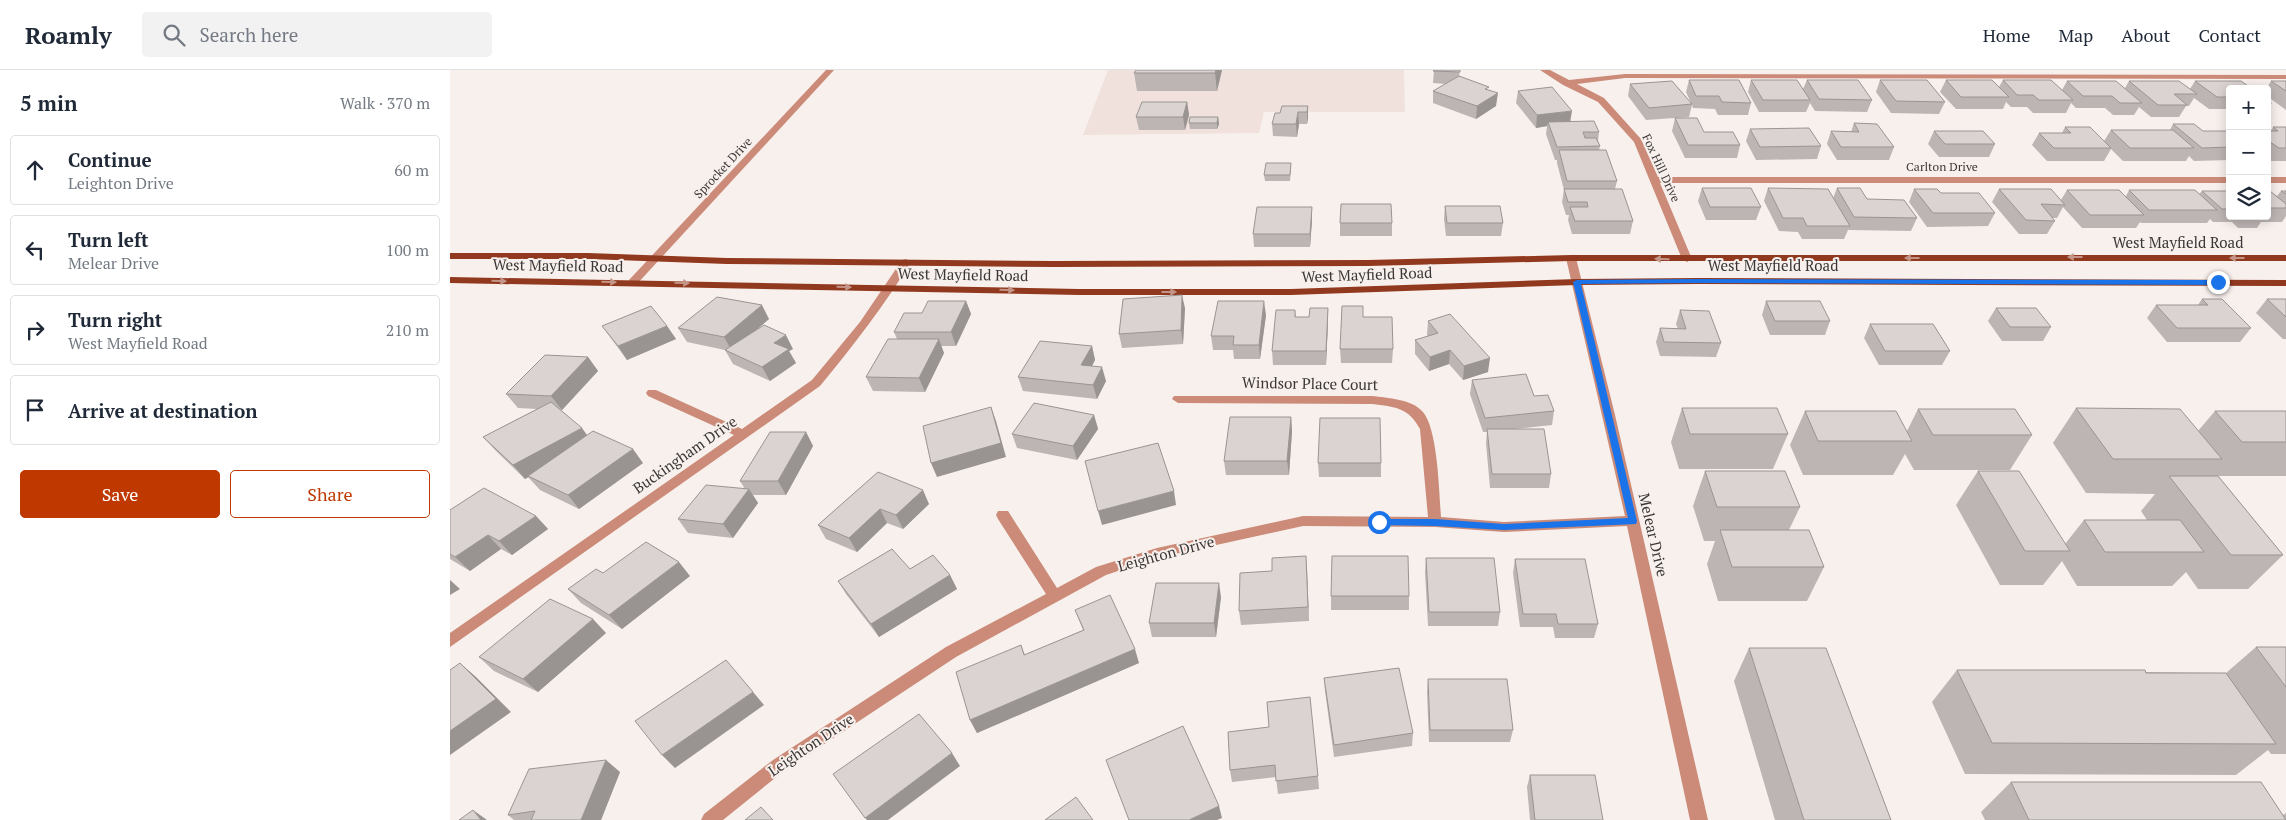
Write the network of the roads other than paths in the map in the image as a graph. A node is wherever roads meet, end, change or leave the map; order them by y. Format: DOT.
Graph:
graph roads {
  1 [pos="830,70"];
  2 [pos="1544,70"];
  3 [pos="2286,77"];
  4 [pos="1566,83"];
  5 [pos="1654,180"];
  6 [pos="2226,180"];
  7 [pos="2271,180"];
  8 [pos="2286,180"];
  9 [pos="450,256"];
  10 [pos="656,258"];
  11 [pos="1571,258"];
  12 [pos="2286,258"];
  13 [pos="1687,259"];
  14 [pos="906,262"];
  15 [pos="450,280"];
  16 [pos="633,282"];
  17 [pos="1577,282"];
  18 [pos="2286,283"];
  19 [pos="890,288"];
  20 [pos="652,392"];
  21 [pos="1178,399"];
  22 [pos="743,434"];
  23 [pos="1003,514"];
  24 [pos="1633,521"];
  25 [pos="1435,522"];
  26 [pos="1055,596"];
  27 [pos="450,641"];
  28 [pos="710,820"];
  29 [pos="1699,820"];
  1 -- 10 [label="street, Sprocket Drive"];
  2 -- 4 [label="street, Fox Hill Drive"];
  3 -- 4 [label="street"];
  4 -- 5 [label="street, Fox Hill Drive"];
  5 -- 6 [label="street, Carlton Drive"];
  5 -- 13 [label="street, Fox Hill Drive"];
  7 -- 8 [label="street"];
  9 -- 10 [label="main road, West Mayfield Road"];
  10 -- 14 [label="main road, West Mayfield Road"];
  10 -- 16 [label="street, Sprocket Drive"];
  13 -- 11 [label="main road, West Mayfield Road, one-way"];
  11 -- 14 [label="main road, West Mayfield Road"];
  11 -- 17 [label="street, Melear Drive"];
  12 -- 13 [label="main road, West Mayfield Road, one-way"];
  14 -- 19 [label="street, Buckingham Drive"];
  15 -- 16 [label="main road, West Mayfield Road, one-way"];
  16 -- 19 [label="main road, West Mayfield Road, one-way"];
  17 -- 18 [label="main road, West Mayfield Road"];
  19 -- 17 [label="main road, West Mayfield Road, one-way"];
  17 -- 24 [label="street, Melear Drive"];
  19 -- 22 [label="street, Buckingham Drive"];
  20 -- 22 [label="street"];
  21 -- 25 [label="street, Windsor Place Court"];
  22 -- 27 [label="street, Buckingham Drive"];
  23 -- 26 [label="street"];
  24 -- 25 [label="street, Leighton Drive"];
  24 -- 29 [label="street, Melear Drive"];
  25 -- 26 [label="street, Leighton Drive"];
  26 -- 28 [label="street, Leighton Drive"];
}
